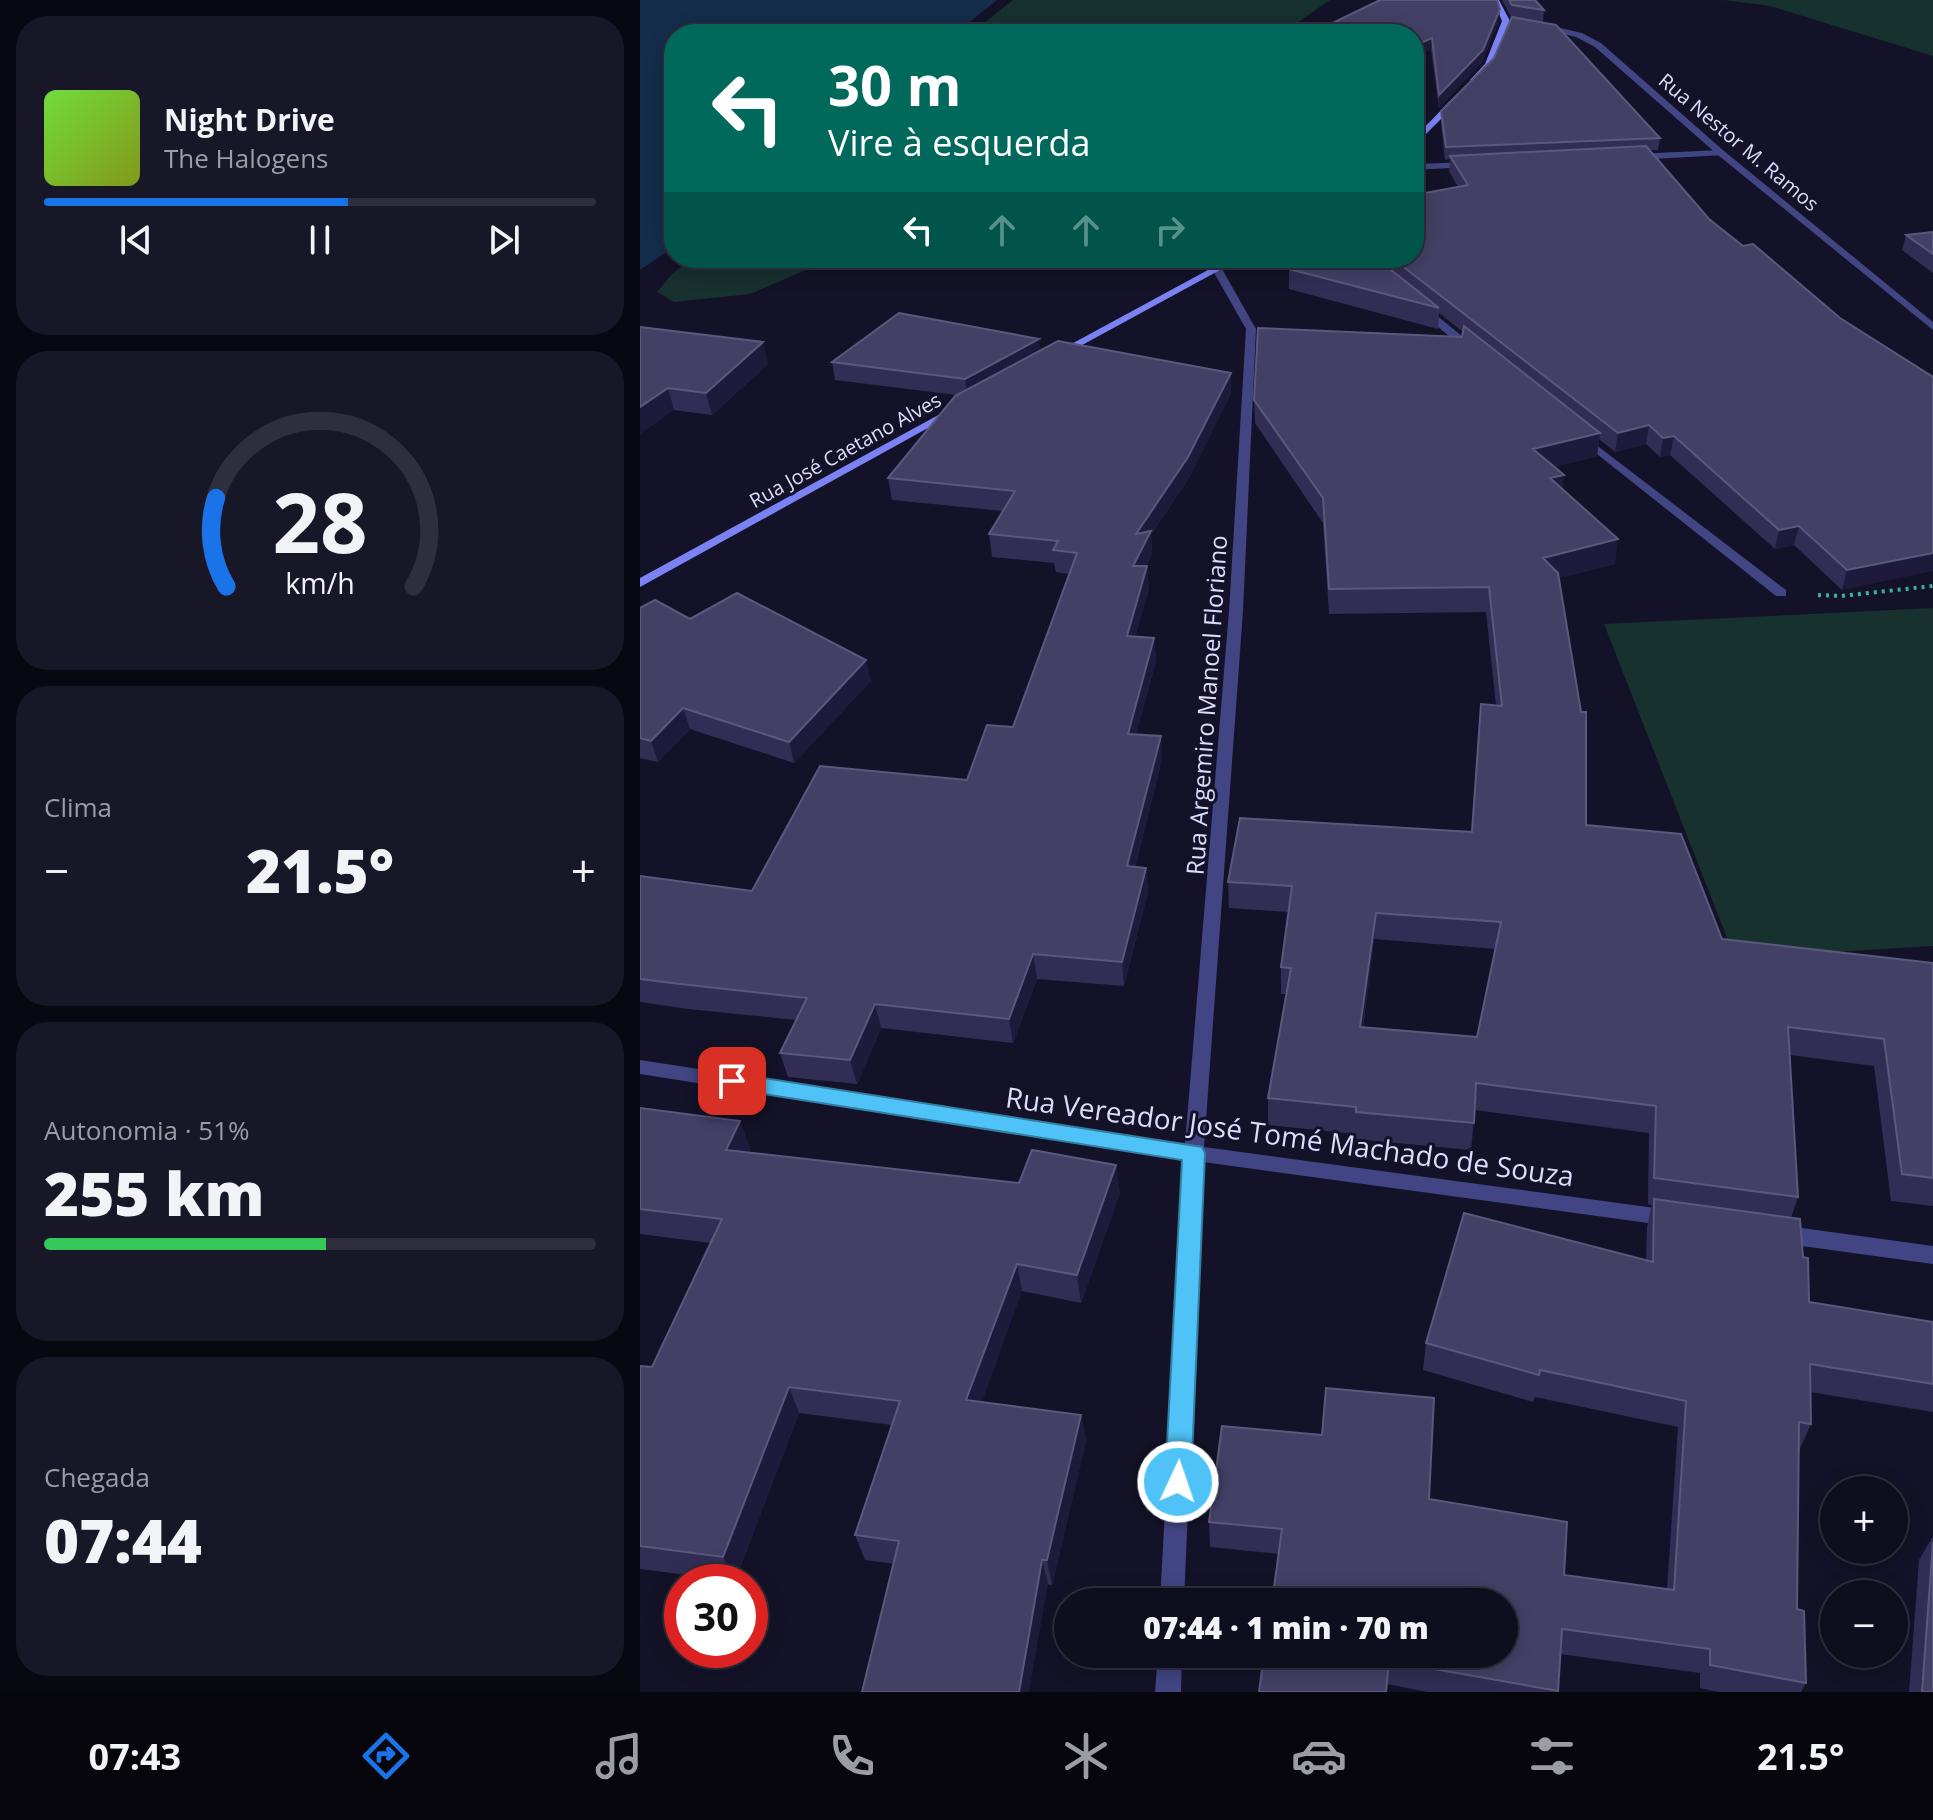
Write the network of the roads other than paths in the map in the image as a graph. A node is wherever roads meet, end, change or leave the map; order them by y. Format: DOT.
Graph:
graph roads {
  1 [pos="1496,0"];
  2 [pos="1506,21"];
  3 [pos="1518,22"];
  4 [pos="1531,24"];
  5 [pos="1469,86"];
  6 [pos="1460,96"];
  7 [pos="1424,133"];
  8 [pos="1721,153"];
  9 [pos="1629,157"];
  10 [pos="1475,164"];
  11 [pos="1424,167"];
  12 [pos="1217,269"];
  13 [pos="1408,298"];
  14 [pos="1933,327"];
  15 [pos="1053,357"];
  16 [pos="1483,357"];
  17 [pos="971,401"];
  18 [pos="1569,427"];
  19 [pos="640,583"];
  20 [pos="1781,593"];
  21 [pos="640,1067"];
  22 [pos="1194,1153"];
  23 [pos="1697,1222"];
  24 [pos="1760,1231"];
  25 [pos="1933,1255"];
  26 [pos="1173,1588"];
  27 [pos="1169,1668"];
  28 [pos="1168,1692"];
  1 -- 2 [label="street"];
  2 -- 3 [label="street"];
  2 -- 5 [label="street"];
  4 -- 8 [label="street, Rua Nestor M. Ramos"];
  6 -- 7 [label="street"];
  8 -- 9 [label="street"];
  8 -- 14 [label="street, Rua Nestor M. Ramos"];
  10 -- 11 [label="street"];
  12 -- 15 [label="street"];
  12 -- 22 [label="street, Rua Argemiro Manoel Floriano"];
  13 -- 16 [label="street"];
  17 -- 19 [label="street, Rua José Caetano Alves"];
  18 -- 20 [label="street"];
  21 -- 22 [label="street, Rua Vereador José Tomé Machado de Souza"];
  22 -- 23 [label="street, Rua Vereador José Tomé Machado de Souza"];
  22 -- 26 [label="street, Rua Argemiro Manoel Floriano"];
  24 -- 25 [label="street"];
  27 -- 28 [label="street"];
}
